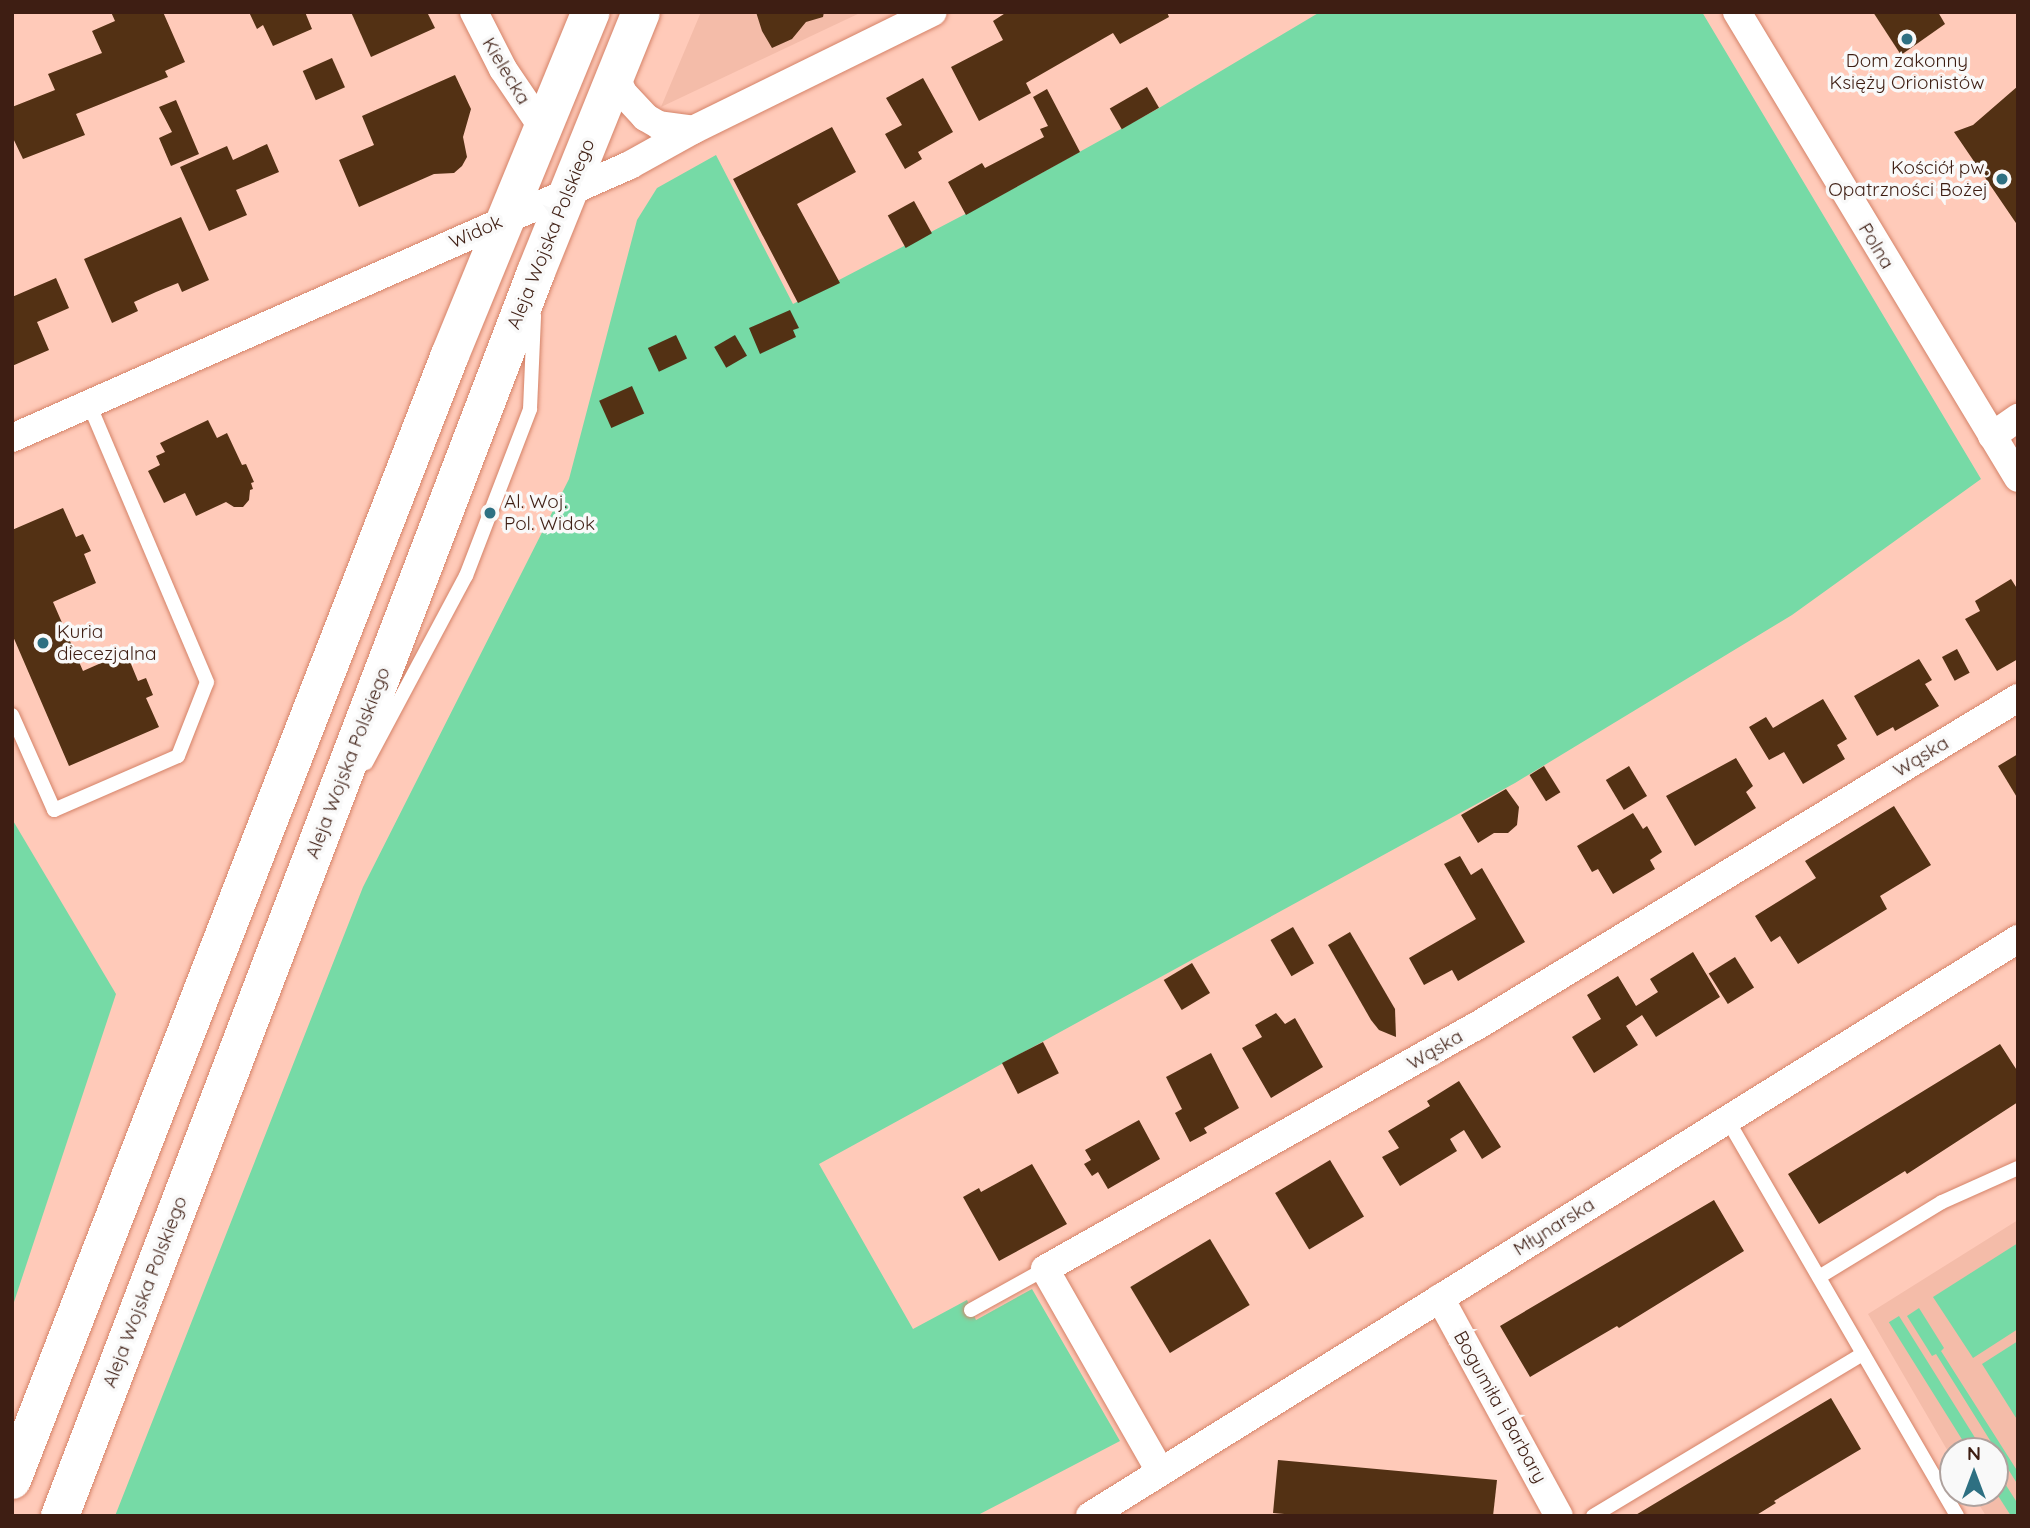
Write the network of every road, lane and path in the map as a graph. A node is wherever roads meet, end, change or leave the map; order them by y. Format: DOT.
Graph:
graph roads {
  1 [pos="474,12"];
  2 [pos="591,12"];
  3 [pos="641,12"];
  4 [pos="933,12"];
  5 [pos="1737,12"];
  6 [pos="615,75"];
  7 [pos="543,128"];
  8 [pos="693,130"];
  9 [pos="568,190"];
  10 [pos="505,219"];
  11 [pos="89,404"];
  12 [pos="2018,418"];
  13 [pos="1992,436"];
  14 [pos="12,438"];
  15 [pos="2018,478"];
  16 [pos="2018,698"];
  17 [pos="12,715"];
  18 [pos="2018,939"];
  19 [pos="1727,1119"];
  20 [pos="2018,1168"];
  21 [pos="1045,1269"];
  22 [pos="1819,1277"];
  23 [pos="1440,1298"];
  24 [pos="971,1310"];
  25 [pos="1863,1354"];
  26 [pos="1160,1471"];
  27 [pos="12,1480"];
  28 [pos="60,1516"];
  29 [pos="1090,1516"];
  30 [pos="1559,1516"];
  31 [pos="1593,1516"];
  32 [pos="1957,1516"];
  1 -- 7 [label="street, Kielecka"];
  2 -- 7 [label="main road"];
  3 -- 6 [label="main road, Aleja Wojska Polskiego"];
  4 -- 8 [label="street, Widok"];
  5 -- 13 [label="street, Polna"];
  6 -- 8 [label="street"];
  6 -- 9 [label="main road, Aleja Wojska Polskiego"];
  7 -- 10 [label="main road"];
  8 -- 9 [label="street, Widok"];
  9 -- 10 [label="street, Widok"];
  9 -- 28 [label="main road, Aleja Wojska Polskiego"];
  10 -- 11 [label="street, Widok"];
  10 -- 27 [label="main road"];
  11 -- 14 [label="street, Widok"];
  11 -- 17 [label="lane"];
  12 -- 13 [label="street"];
  13 -- 15 [label="street, Polna"];
  16 -- 21 [label="street, Wąska"];
  18 -- 19 [label="street, Młynarska"];
  19 -- 22 [label="lane"];
  19 -- 23 [label="street, Młynarska"];
  20 -- 22 [label="lane"];
  21 -- 24 [label="lane"];
  21 -- 26 [label="street"];
  22 -- 25 [label="lane"];
  23 -- 26 [label="street, Młynarska"];
  23 -- 30 [label="street, Bogumiła i Barbary"];
  25 -- 31 [label="lane"];
  25 -- 32 [label="lane"];
  26 -- 29 [label="street, Młynarska"];
}
